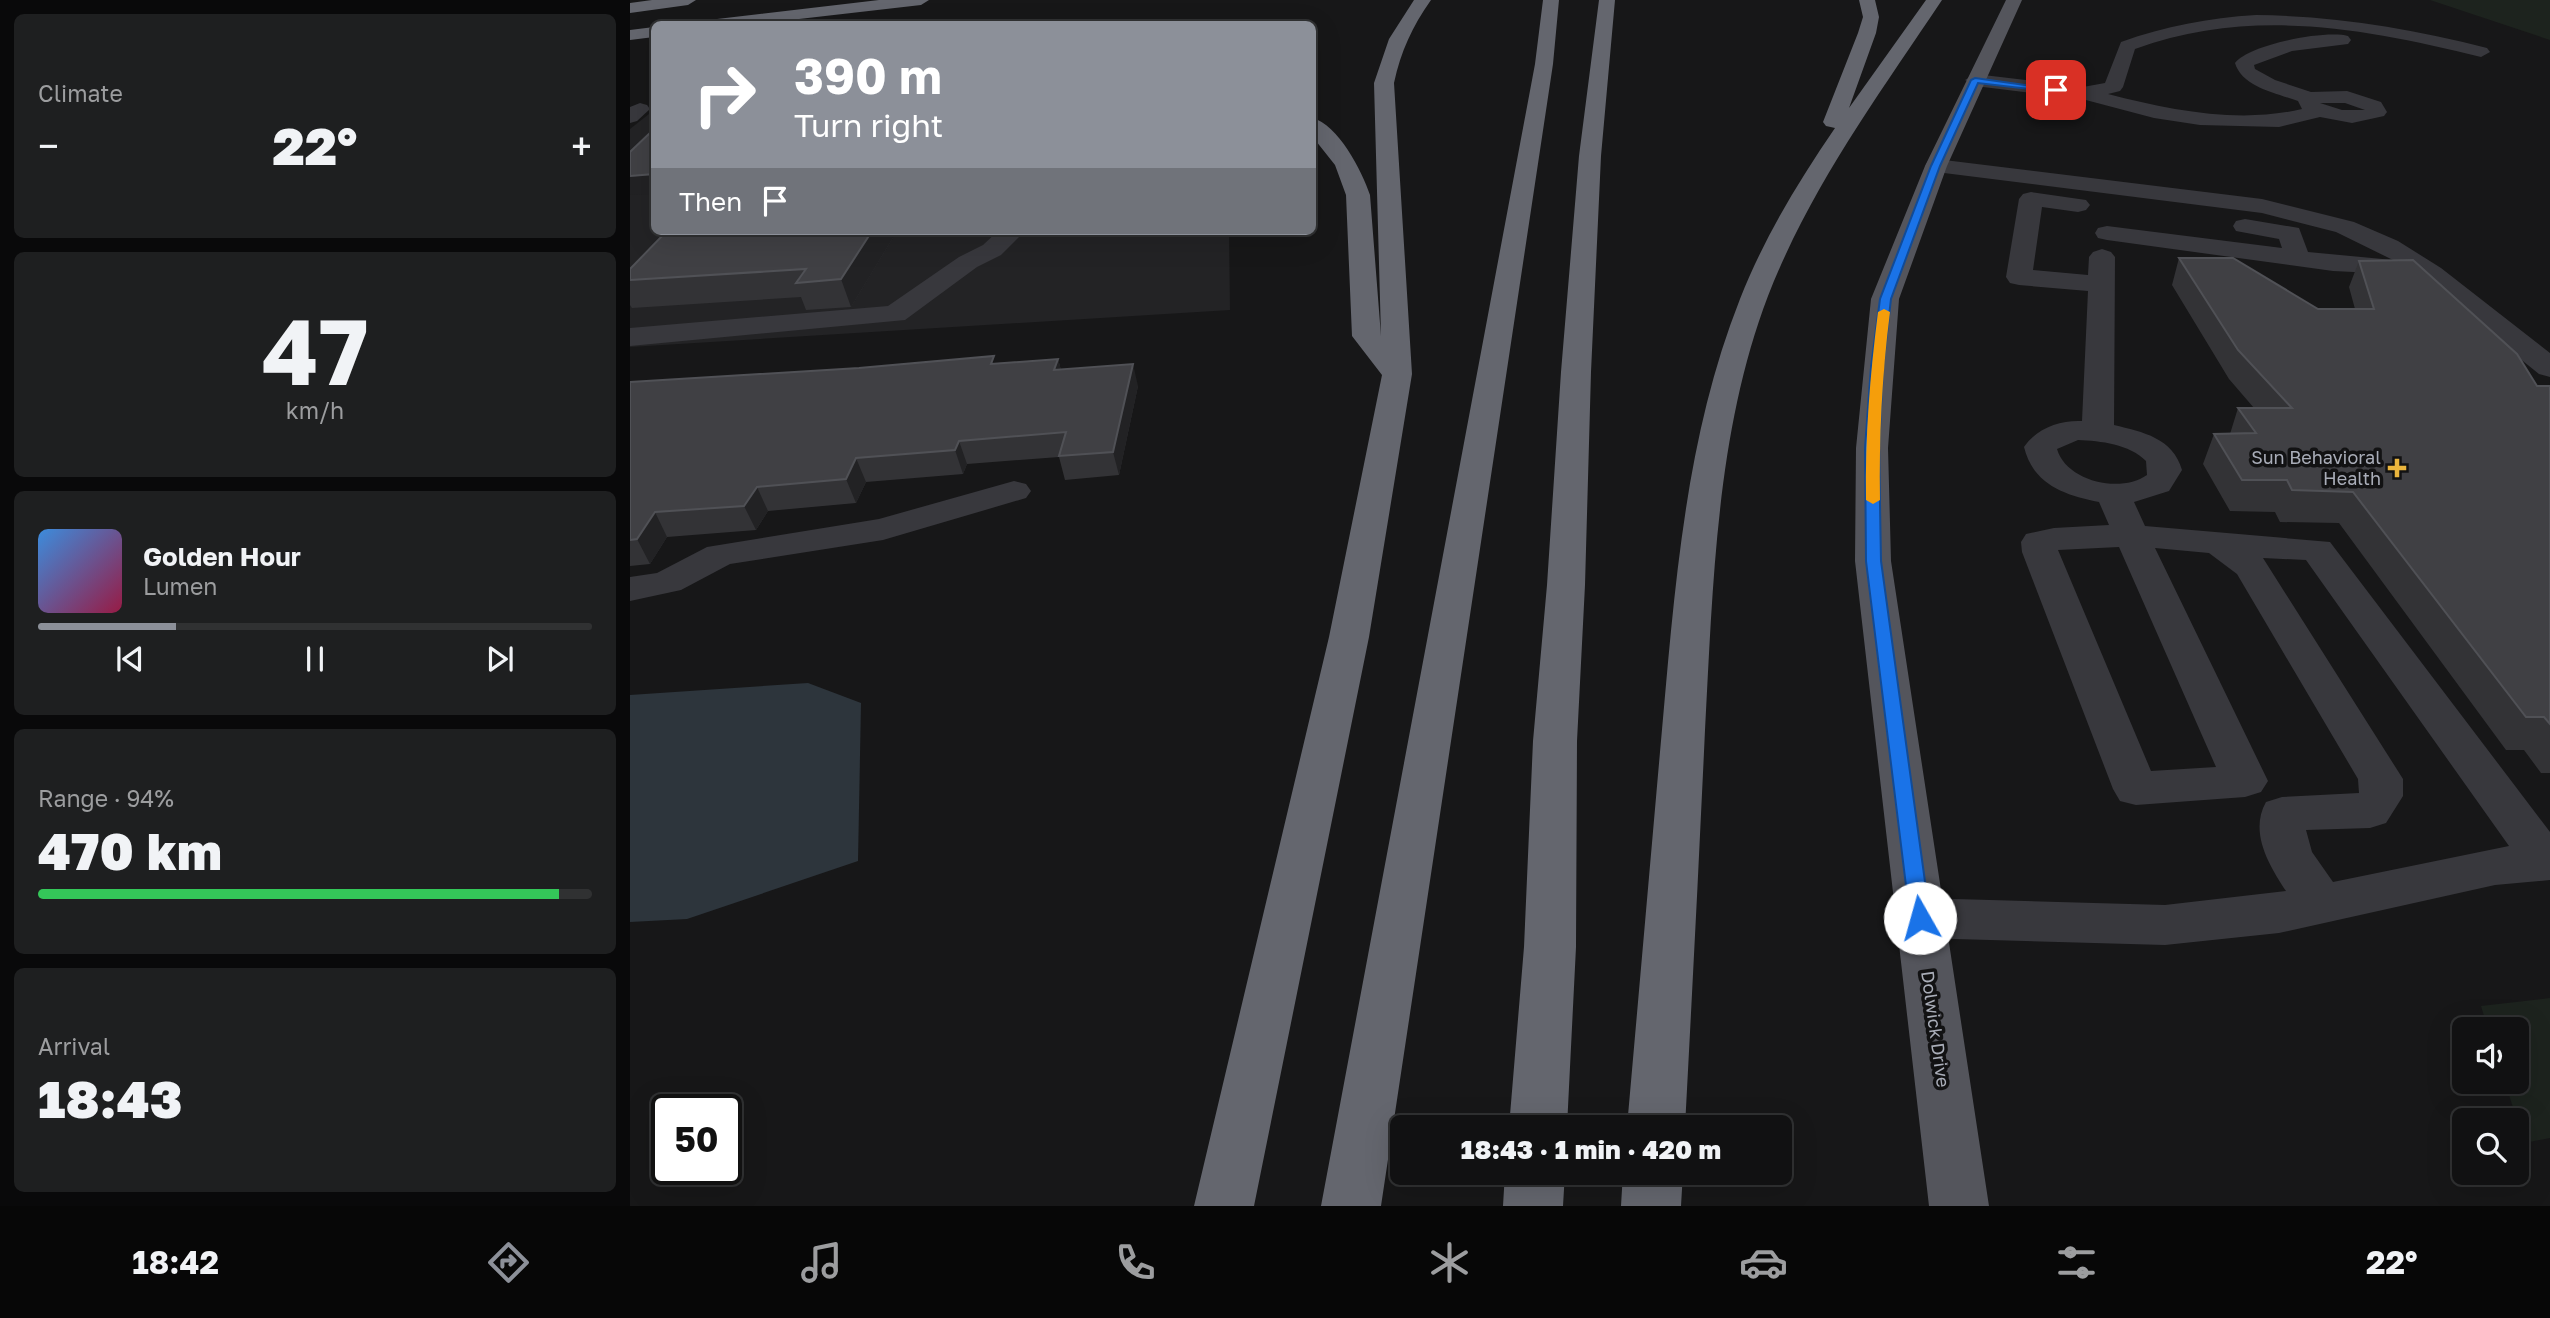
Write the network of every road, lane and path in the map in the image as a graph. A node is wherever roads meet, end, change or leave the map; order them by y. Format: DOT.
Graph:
graph roads {
  1 [pos="688,0"];
  2 [pos="921,0"];
  3 [pos="1423,0"];
  4 [pos="1551,0"];
  5 [pos="1608,0"];
  6 [pos="1867,0"];
  7 [pos="1934,0"];
  8 [pos="2014,0"];
  9 [pos="630,8"];
  10 [pos="742,21"];
  11 [pos="2235,21"];
  12 [pos="651,32"];
  13 [pos="630,35"];
  14 [pos="651,46"];
  15 [pos="2294,47"];
  16 [pos="630,48"];
  17 [pos="2501,50"];
  18 [pos="2481,52"];
  19 [pos="1975,80"];
  20 [pos="2083,93"];
  21 [pos="1316,128"];
  22 [pos="1936,166"];
  23 [pos="1810,182"];
  24 [pos="2113,210"];
  25 [pos="1009,235"];
  26 [pos="2426,270"];
  27 [pos="2102,284"];
  28 [pos="630,337"];
  29 [pos="2550,368"];
  30 [pos="1397,374"];
  31 [pos="2098,430"];
  32 [pos="1014,491"];
  33 [pos="2112,493"];
  34 [pos="2132,537"];
  35 [pos="2223,545"];
  36 [pos="630,589"];
  37 [pos="2245,781"];
  38 [pos="2282,814"];
  39 [pos="2548,862"];
  40 [pos="2321,904"];
  41 [pos="1920,918"];
  42 [pos="1539,1115"];
  43 [pos="1657,1115"];
  44 [pos="1534,1185"];
  45 [pos="1652,1185"];
  46 [pos="1224,1206"];
  47 [pos="1351,1206"];
  48 [pos="1533,1206"];
  49 [pos="1651,1206"];
  50 [pos="1959,1206"];
  1 -- 9 [label="highway"];
  2 -- 10 [label="highway"];
  3 -- 30 [label="highway"];
  4 -- 47 [label="highway"];
  5 -- 42 [label="highway"];
  6 -- 23 [label="highway"];
  7 -- 23 [label="highway"];
  8 -- 19 [label="main road, Dolwick Drive"];
  11 -- 15 [label="lane"];
  11 -- 18 [label="lane"];
  11 -- 20 [label="lane"];
  12 -- 13 [label="highway"];
  14 -- 16 [label="highway"];
  15 -- 18 [label="lane"];
  15 -- 20 [label="lane"];
  17 -- 18 [label="lane"];
  19 -- 20 [label="lane"];
  19 -- 22 [label="main road, Dolwick Drive"];
  21 -- 30 [label="highway"];
  22 -- 24 [label="lane"];
  22 -- 41 [label="main road, Dolwick Drive"];
  23 -- 43 [label="highway"];
  24 -- 26 [label="lane"];
  24 -- 26 [label="lane"];
  24 -- 27 [label="lane"];
  24 -- 27 [label="lane"];
  25 -- 28 [label="lane"];
  26 -- 29 [label="lane"];
  27 -- 31 [label="lane"];
  30 -- 46 [label="highway"];
  31 -- 33 [label="lane"];
  31 -- 33 [label="lane"];
  32 -- 36 [label="lane"];
  33 -- 34 [label="lane"];
  34 -- 35 [label="lane"];
  34 -- 37 [label="lane"];
  34 -- 37 [label="lane"];
  35 -- 38 [label="lane"];
  35 -- 39 [label="lane"];
  37 -- 38 [label="lane"];
  38 -- 40 [label="lane"];
  39 -- 40 [label="lane"];
  40 -- 41 [label="lane"];
  41 -- 50 [label="main road, Dolwick Drive"];
  44 -- 48 [label="highway"];
  45 -- 49 [label="highway"];
}
